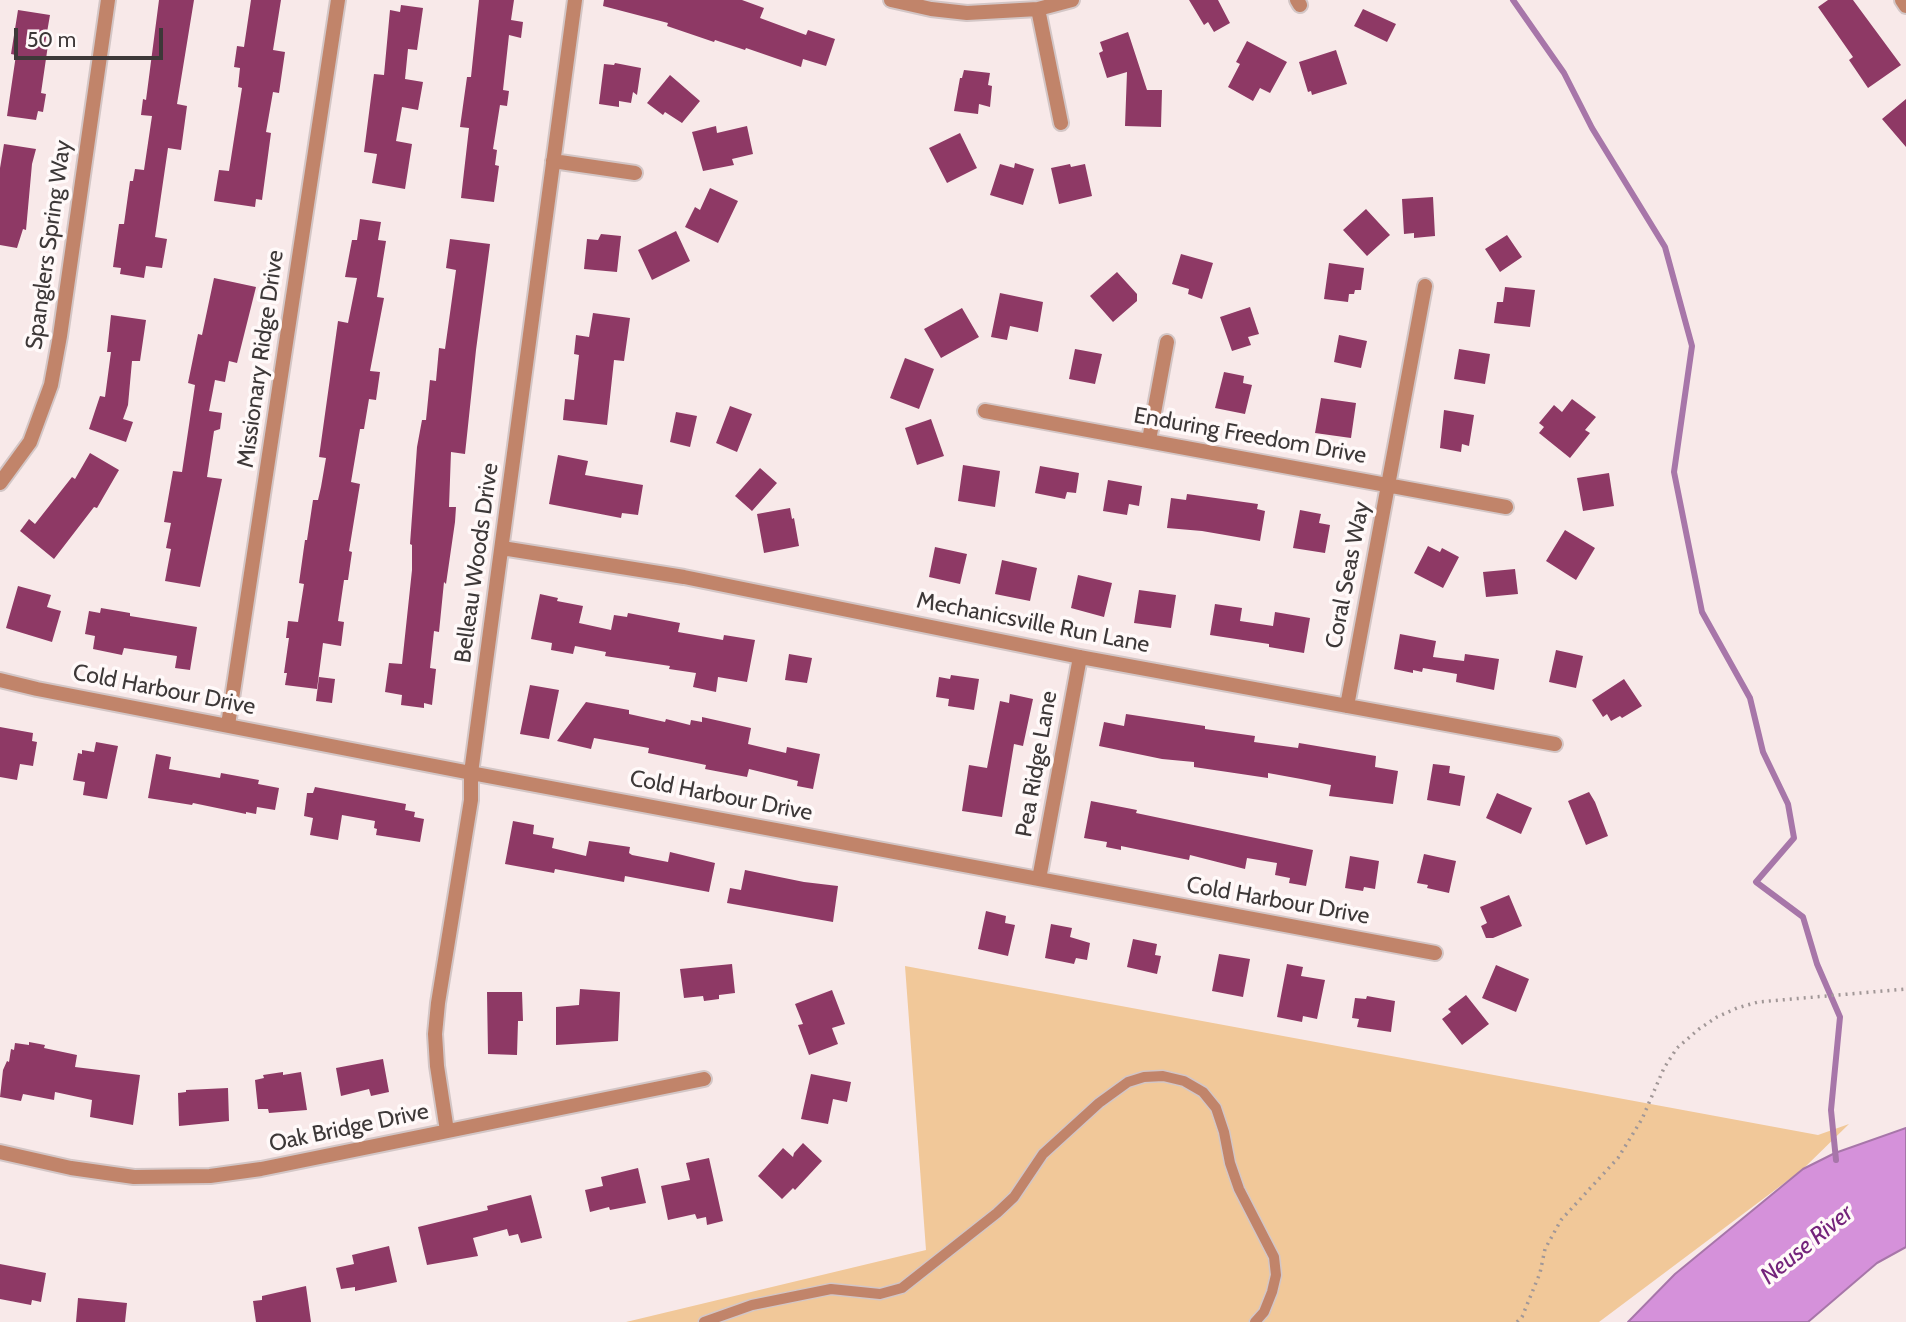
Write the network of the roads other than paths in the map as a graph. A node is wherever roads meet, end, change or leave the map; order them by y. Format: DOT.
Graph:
graph roads {
  1 [pos="108,0"];
  2 [pos="338,0"];
  3 [pos="575,0"];
  4 [pos="891,0"];
  5 [pos="1072,0"];
  6 [pos="1902,0"];
  7 [pos="1906,6"];
  8 [pos="1038,9"];
  9 [pos="1061,124"];
  10 [pos="553,161"];
  11 [pos="635,173"];
  12 [pos="1425,286"];
  13 [pos="1167,342"];
  14 [pos="985,411"];
  15 [pos="1149,440"];
  16 [pos="0,483"];
  17 [pos="1388,485"];
  18 [pos="1506,507"];
  19 [pos="502,548"];
  20 [pos="1080,657"];
  21 [pos="0,680"];
  22 [pos="1347,706"];
  23 [pos="228,725"];
  24 [pos="1555,744"];
  25 [pos="471,773"];
  26 [pos="1039,879"];
  27 [pos="1435,953"];
  28 [pos="704,1079"];
  29 [pos="447,1130"];
  30 [pos="0,1152"];
  31 [pos="704,1322"];
  32 [pos="1255,1322"];
  1 -- 16 [label="street, Spanglers Spring Way"];
  2 -- 23 [label="street, Missionary Ridge Drive"];
  3 -- 10 [label="street, Belleau Woods Drive"];
  4 -- 8 [label="street"];
  5 -- 8 [label="street"];
  6 -- 7 [label="street"];
  8 -- 9 [label="street"];
  10 -- 11 [label="street"];
  10 -- 19 [label="street, Belleau Woods Drive"];
  12 -- 17 [label="street, Coral Seas Way"];
  13 -- 15 [label="street"];
  14 -- 15 [label="street, Enduring Freedom Drive"];
  15 -- 17 [label="street, Enduring Freedom Drive"];
  17 -- 18 [label="street, Enduring Freedom Drive"];
  17 -- 22 [label="street, Coral Seas Way"];
  19 -- 20 [label="street, Mechanicsville Run Lane"];
  19 -- 25 [label="street, Belleau Woods Drive"];
  20 -- 22 [label="street, Mechanicsville Run Lane"];
  20 -- 26 [label="street, Pea Ridge Lane"];
  21 -- 23 [label="street, Cold Harbour Drive"];
  22 -- 24 [label="street, Mechanicsville Run Lane"];
  23 -- 25 [label="street, Cold Harbour Drive"];
  25 -- 26 [label="street, Cold Harbour Drive"];
  25 -- 29 [label="street, Belleau Woods Drive"];
  26 -- 27 [label="street, Cold Harbour Drive"];
  28 -- 29 [label="street, Oak Bridge Drive"];
  29 -- 30 [label="street, Oak Bridge Drive"];
  31 -- 32 [label="lane"];
}
